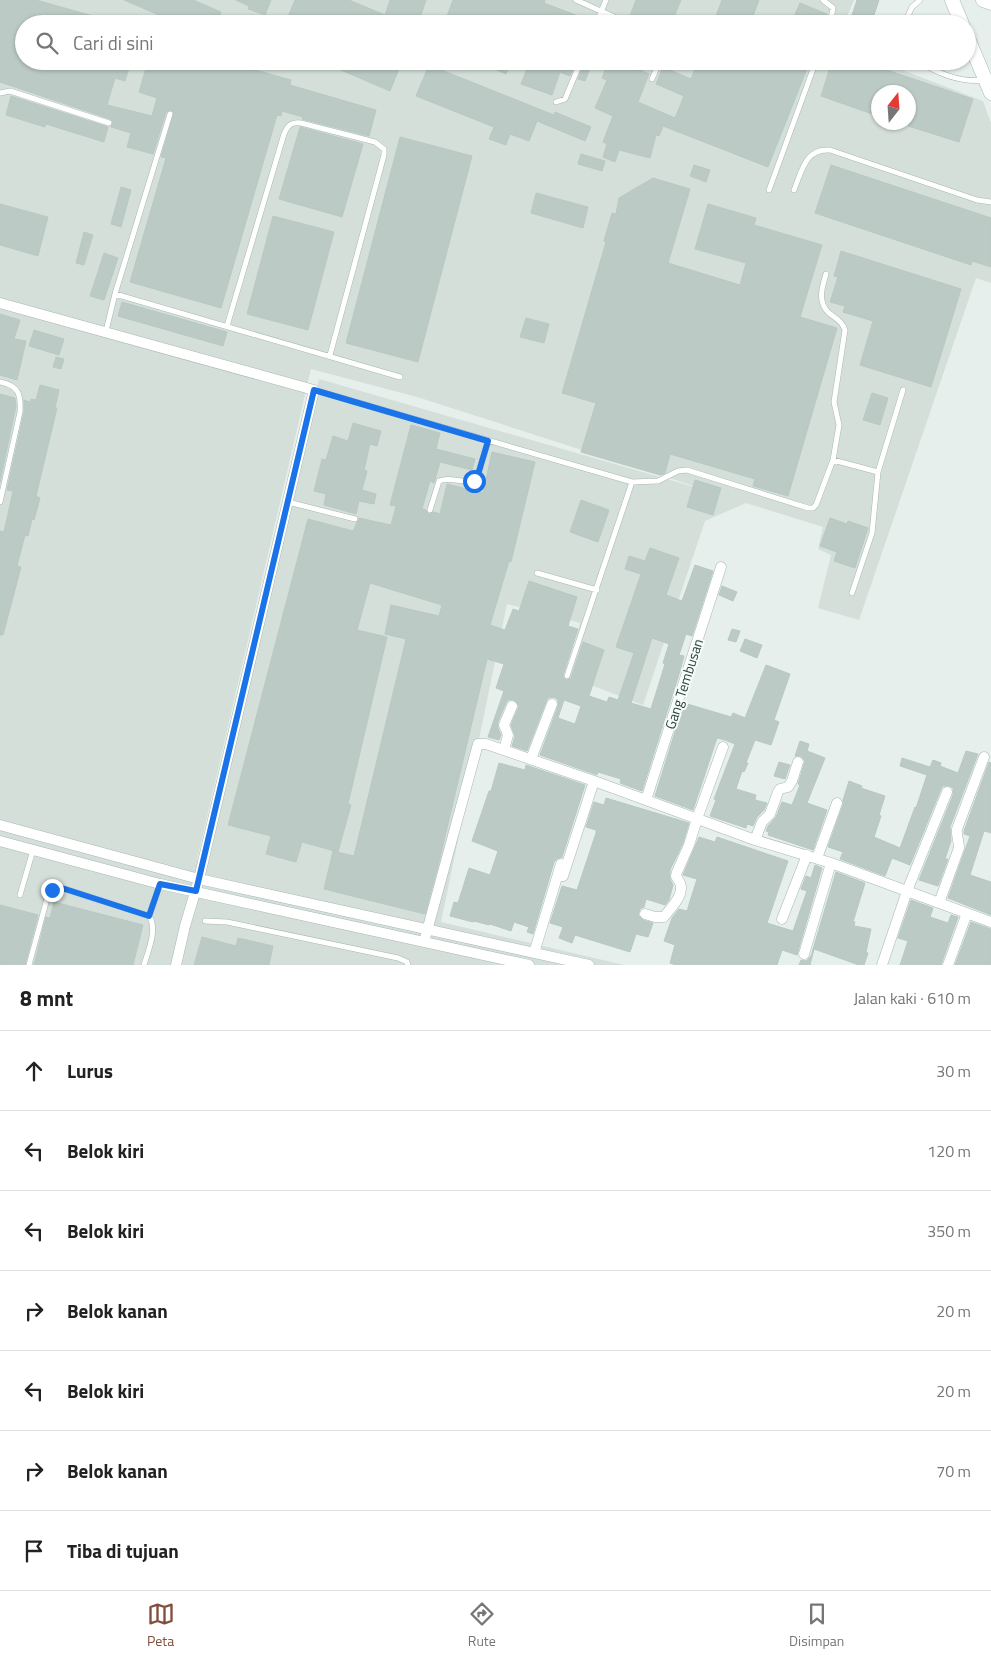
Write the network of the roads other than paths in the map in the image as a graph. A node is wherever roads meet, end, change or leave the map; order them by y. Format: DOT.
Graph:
graph roads {
  1 [pos="576,0"];
  2 [pos="606,0"];
  3 [pos="823,0"];
  4 [pos="920,0"];
  5 [pos="952,0"];
  6 [pos="984,0"];
  7 [pos="991,3"];
  8 [pos="602,11"];
  9 [pos="600,15"];
  10 [pos="611,15"];
  11 [pos="832,15"];
  12 [pos="908,15"];
  13 [pos="958,15"];
  14 [pos="976,57"];
  15 [pos="577,70"];
  16 [pos="656,70"];
  17 [pos="813,70"];
  18 [pos="934,70"];
  19 [pos="652,79"];
  20 [pos="988,86"];
  21 [pos="0,93"];
  22 [pos="556,102"];
  23 [pos="170,114"];
  24 [pos="109,123"];
  25 [pos="769,190"];
  26 [pos="794,190"];
  27 [pos="991,202"];
  28 [pos="826,274"];
  29 [pos="115,294"];
  30 [pos="0,302"];
  31 [pos="227,326"];
  32 [pos="106,331"];
  33 [pos="330,356"];
  34 [pos="400,377"];
  35 [pos="0,382"];
  36 [pos="314,390"];
  37 [pos="903,390"];
  38 [pos="488,441"];
  39 [pos="833,460"];
  40 [pos="878,472"];
  41 [pos="632,482"];
  42 [pos="0,502"];
  43 [pos="288,502"];
  44 [pos="430,510"];
  45 [pos="355,519"];
  46 [pos="721,567"];
  47 [pos="538,573"];
  48 [pos="597,590"];
  49 [pos="852,592"];
  50 [pos="567,676"];
  51 [pos="552,704"];
  52 [pos="512,706"];
  53 [pos="723,747"];
  54 [pos="504,750"];
  55 [pos="984,757"];
  56 [pos="532,759"];
  57 [pos="798,762"];
  58 [pos="594,781"];
  59 [pos="947,792"];
  60 [pos="646,800"];
  61 [pos="837,803"];
  62 [pos="697,818"];
  63 [pos="0,825"];
  64 [pos="755,840"];
  65 [pos="0,841"];
  66 [pos="33,850"];
  67 [pos="812,856"];
  68 [pos="563,858"];
  69 [pos="831,863"];
  70 [pos="563,876"];
  71 [pos="199,878"];
  72 [pos="160,884"];
  73 [pos="196,891"];
  74 [pos="907,891"];
  75 [pos="20,895"];
  76 [pos="939,903"];
  77 [pos="349,912"];
  78 [pos="967,913"];
  79 [pos="646,914"];
  80 [pos="149,916"];
  81 [pos="782,919"];
  82 [pos="204,921"];
  83 [pos="991,922"];
  84 [pos="346,925"];
  85 [pos="428,930"];
  86 [pos="424,942"];
  87 [pos="536,953"];
  88 [pos="804,954"];
  89 [pos="490,961"];
  90 [pos="28,965"];
  91 [pos="144,965"];
  92 [pos="176,965"];
  93 [pos="408,965"];
  94 [pos="529,965"];
  95 [pos="534,965"];
  96 [pos="589,965"];
  97 [pos="882,965"];
  98 [pos="948,965"];
  1 -- 8 [label="lane"];
  2 -- 8 [label="lane"];
  3 -- 11 [label="lane"];
  4 -- 12 [label="lane"];
  5 -- 13 [label="street"];
  6 -- 7 [label="street"];
  8 -- 9 [label="lane"];
  8 -- 10 [label="lane"];
  14 -- 20 [label="street"];
  15 -- 22 [label="lane"];
  16 -- 19 [label="lane"];
  17 -- 25 [label="lane"];
  18 -- 20 [label="lane"];
  21 -- 24 [label="lane"];
  23 -- 29 [label="lane"];
  26 -- 27 [label="lane"];
  28 -- 39 [label="lane"];
  29 -- 31 [label="lane"];
  29 -- 32 [label="lane"];
  30 -- 32 [label="street"];
  31 -- 33 [label="lane"];
  31 -- 33 [label="lane"];
  32 -- 36 [label="street"];
  33 -- 34 [label="lane"];
  35 -- 42 [label="lane"];
  36 -- 38 [label="lane"];
  36 -- 43 [label="street"];
  37 -- 40 [label="lane"];
  38 -- 41 [label="lane"];
  38 -- 44 [label="lane"];
  39 -- 40 [label="lane"];
  39 -- 41 [label="lane"];
  40 -- 49 [label="lane"];
  41 -- 48 [label="lane"];
  43 -- 45 [label="lane"];
  43 -- 71 [label="street"];
  46 -- 60 [label="street, Gang Tembusan"];
  47 -- 48 [label="lane"];
  48 -- 50 [label="lane"];
  51 -- 56 [label="street"];
  52 -- 54 [label="street"];
  53 -- 62 [label="street"];
  54 -- 56 [label="street"];
  54 -- 85 [label="street"];
  55 -- 76 [label="street"];
  56 -- 58 [label="street"];
  57 -- 64 [label="street"];
  58 -- 60 [label="street"];
  58 -- 70 [label="street"];
  59 -- 74 [label="street"];
  60 -- 62 [label="street"];
  61 -- 67 [label="street"];
  62 -- 64 [label="street"];
  62 -- 79 [label="street"];
  63 -- 71 [label="street"];
  64 -- 67 [label="street"];
  65 -- 66 [label="street"];
  66 -- 72 [label="street"];
  66 -- 75 [label="lane"];
  67 -- 69 [label="street"];
  67 -- 81 [label="street"];
  68 -- 87 [label="street"];
  69 -- 74 [label="street"];
  69 -- 88 [label="street"];
  71 -- 73 [label="street"];
  71 -- 77 [label="street"];
  72 -- 73 [label="street"];
  72 -- 80 [label="lane"];
  73 -- 84 [label="street"];
  73 -- 92 [label="street"];
  74 -- 76 [label="street"];
  74 -- 97 [label="street"];
  76 -- 78 [label="street"];
  77 -- 84 [label="street"];
  77 -- 85 [label="street"];
  78 -- 83 [label="street"];
  78 -- 98 [label="street"];
  80 -- 90 [label="lane"];
  80 -- 91 [label="lane"];
  82 -- 93 [label="lane"];
  84 -- 86 [label="street"];
  85 -- 86 [label="street"];
  85 -- 87 [label="street"];
  86 -- 89 [label="street"];
  87 -- 95 [label="street"];
  87 -- 96 [label="street"];
  89 -- 94 [label="street"];
}
